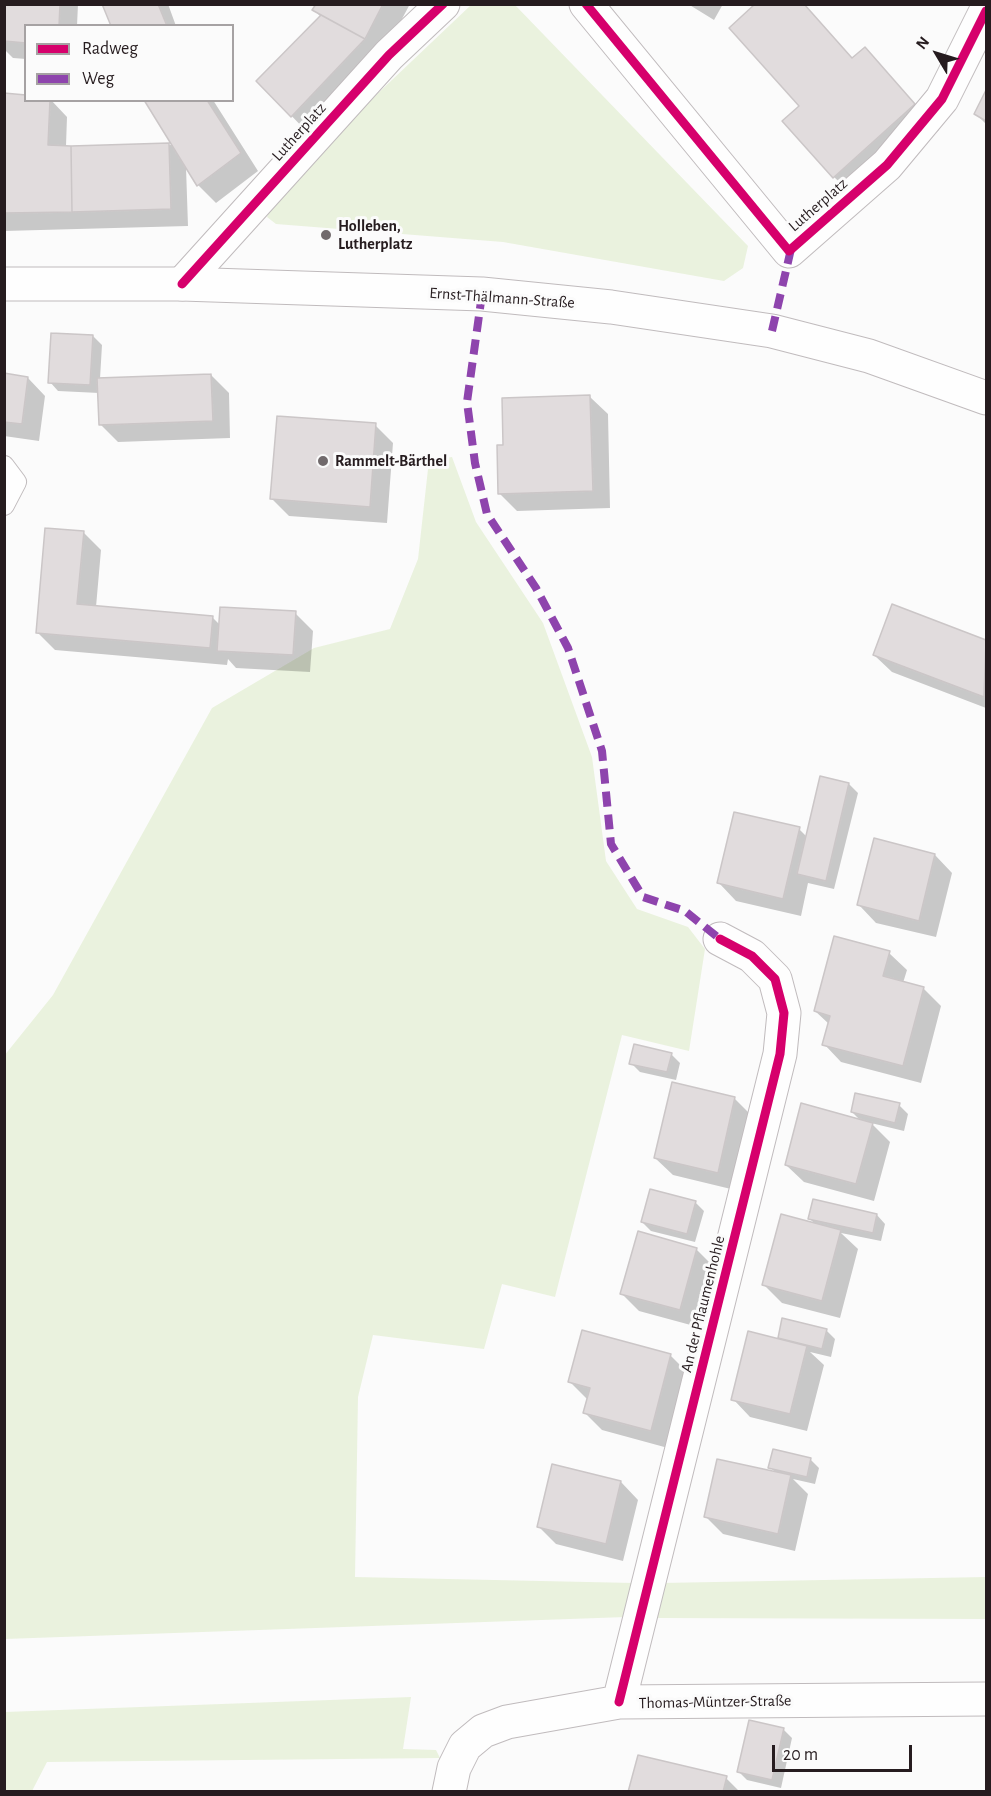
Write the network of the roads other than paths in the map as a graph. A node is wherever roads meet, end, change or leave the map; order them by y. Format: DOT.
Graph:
graph roads {
  1 [pos="443,4"];
  2 [pos="586,4"];
  3 [pos="987,11"];
  4 [pos="4,284"];
  5 [pos="182,284"];
  6 [pos="987,398"];
  7 [pos="4,466"];
  8 [pos="4,505"];
  9 [pos="720,939"];
  10 [pos="987,1699"];
  11 [pos="619,1702"];
  12 [pos="449,1791"];
  1 -- 5 [label="street, Lutherplatz"];
  2 -- 3 [label="street, Lutherplatz"];
  4 -- 5 [label="street, Ernst-Thälmann-Straße"];
  5 -- 6 [label="street, Ernst-Thälmann-Straße"];
  7 -- 8 [label="lane"];
  9 -- 11 [label="street, An der Pflaumenhohle"];
  10 -- 11 [label="street, Thomas-Müntzer-Straße"];
  11 -- 12 [label="street, Thomas-Müntzer-Straße"];
}
